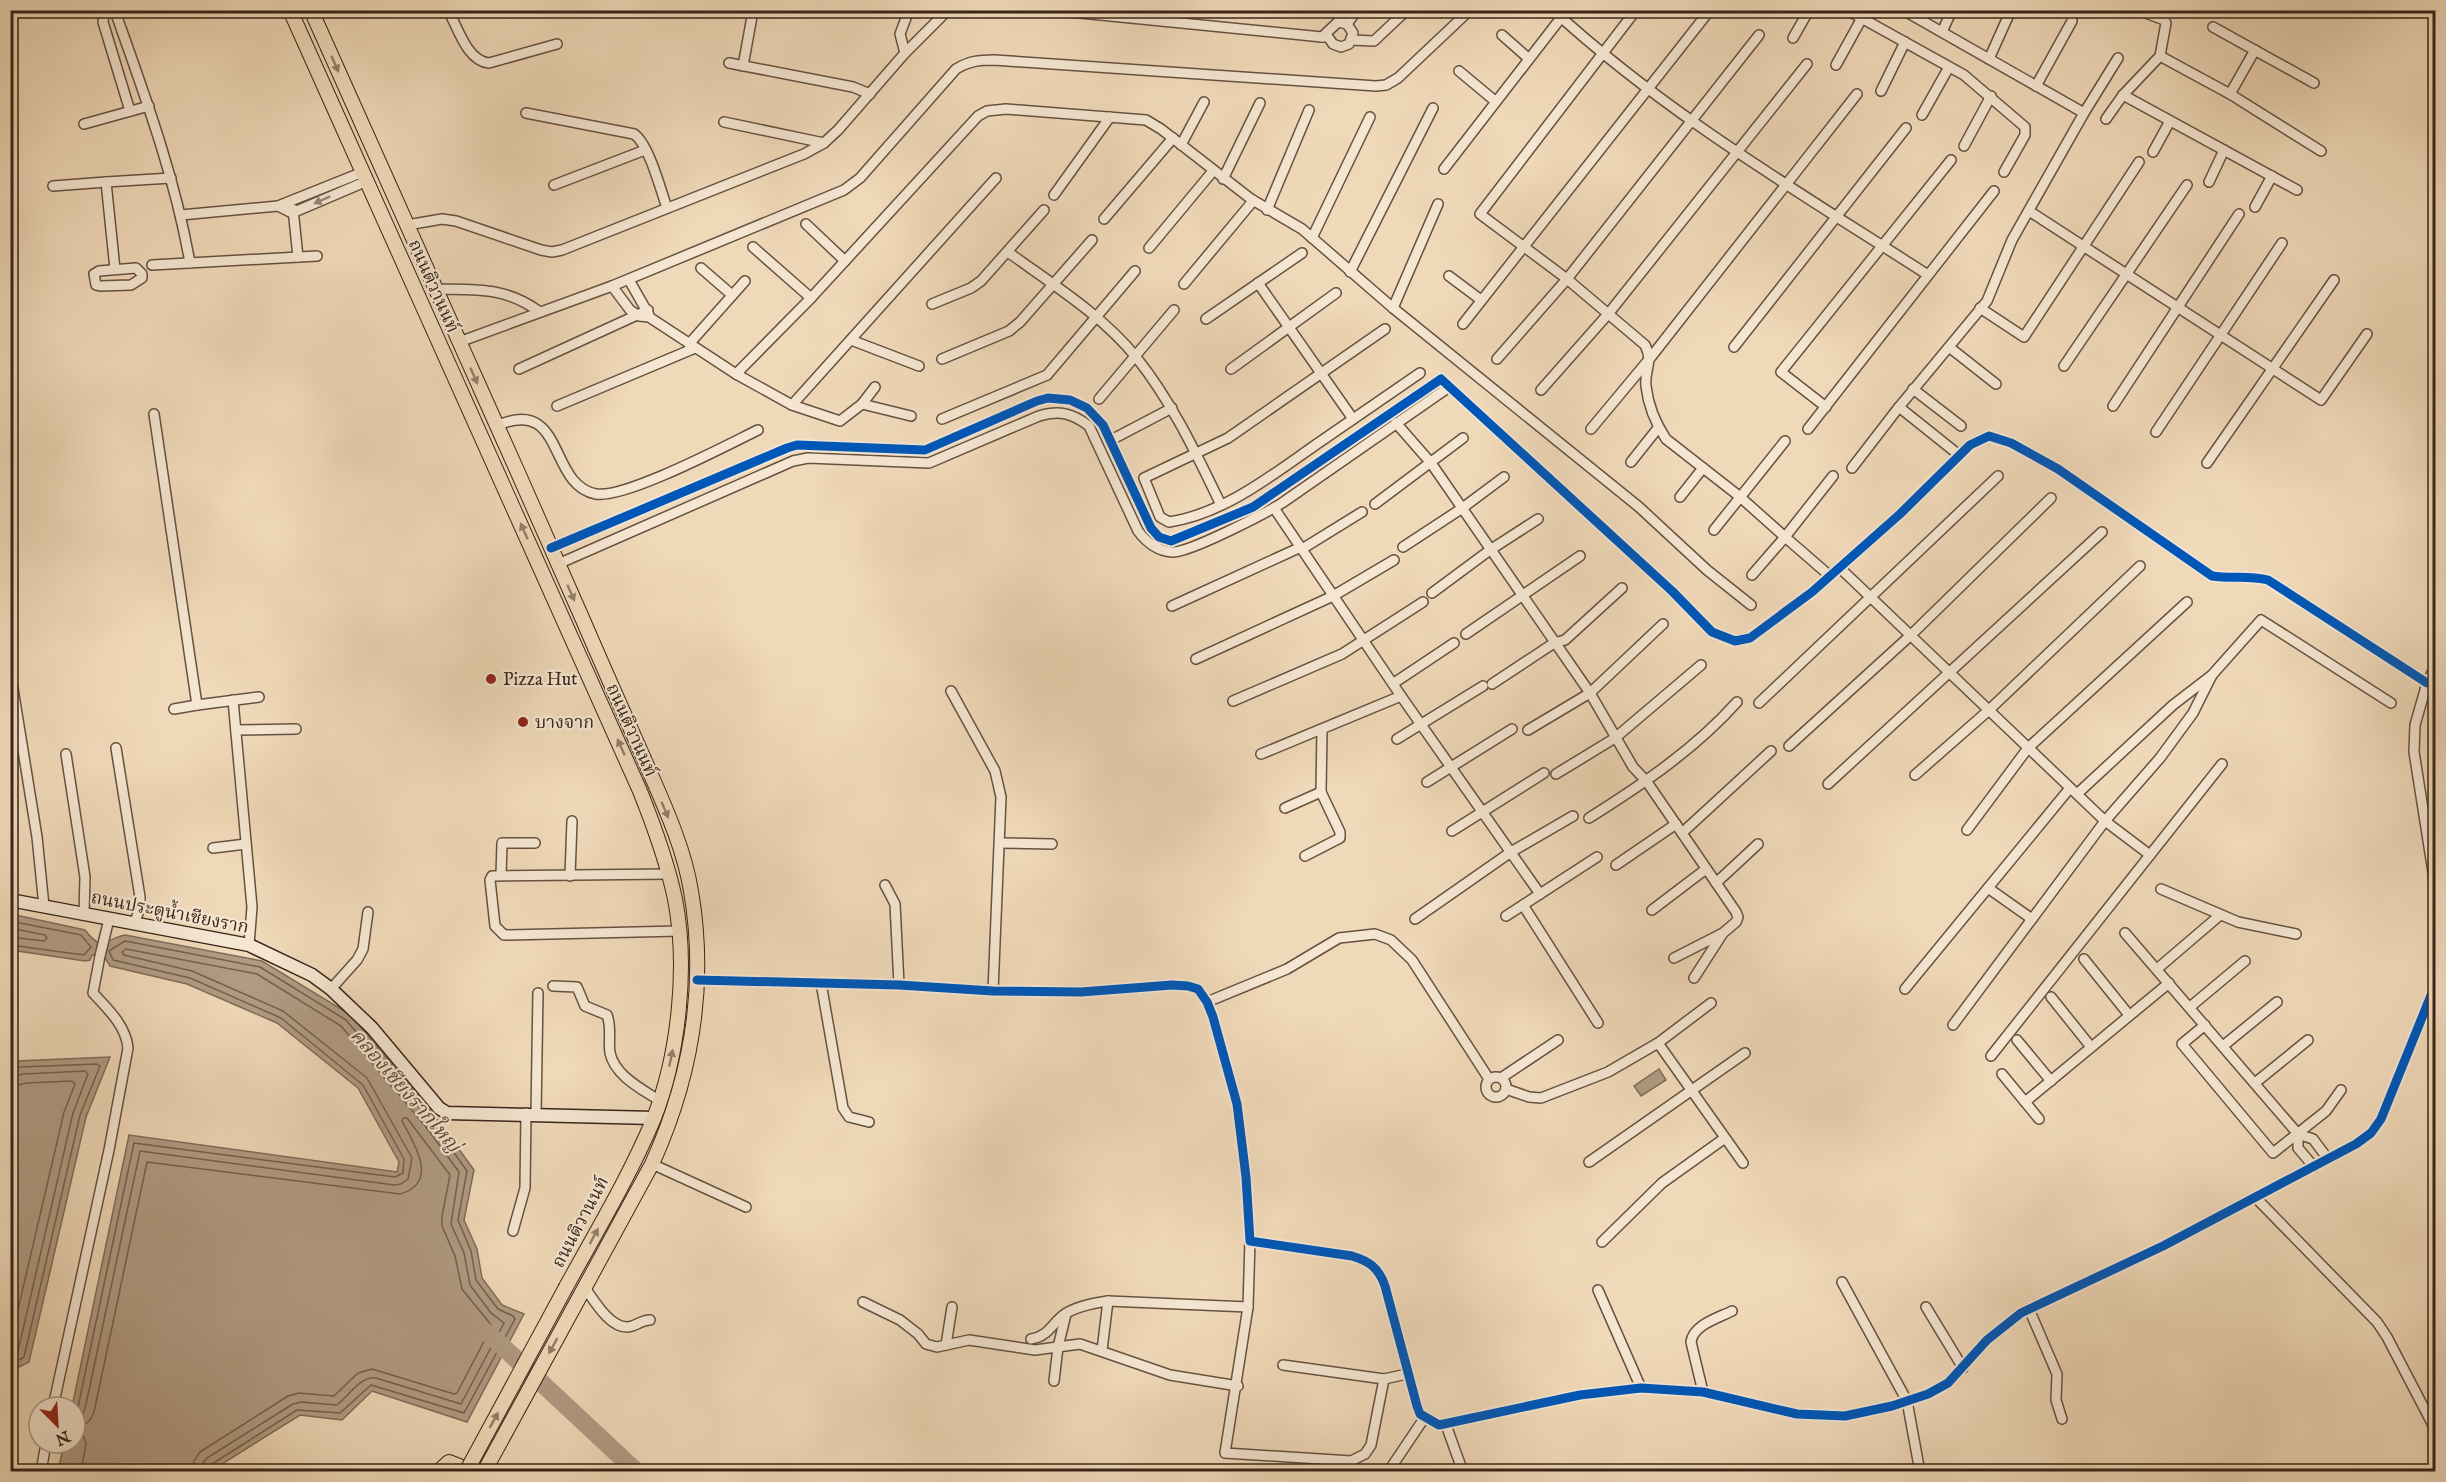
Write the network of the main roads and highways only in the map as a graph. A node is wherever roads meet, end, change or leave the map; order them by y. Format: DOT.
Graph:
graph roads {
  1 [pos="290,10"];
  2 [pos="311,10"];
  3 [pos="368,138"];
  4 [pos="351,146"];
  5 [pos="384,173"];
  6 [pos="364,177"];
  7 [pos="438,1472"];
  8 [pos="465,1472"];
  9 [pos="474,1472"];
  10 [pos="484,1472"];
  1 -- 4 [label="main road, ถนนติวานนท์"];
  2 -- 3 [label="main road, ถนนติวานนท์, one-way"];
  3 -- 4 [label="main road"];
  3 -- 5 [label="main road, ถนนติวานนท์"];
  4 -- 6 [label="main road, ถนนติวานนท์"];
  5 -- 6 [label="main road"];
  5 -- 10 [label="main road, ถนนติวานนท์, one-way"];
  8 -- 6 [label="main road, ถนนติวานนท์, one-way, bridge"];
  7 -- 9 [label="main road"];
}
